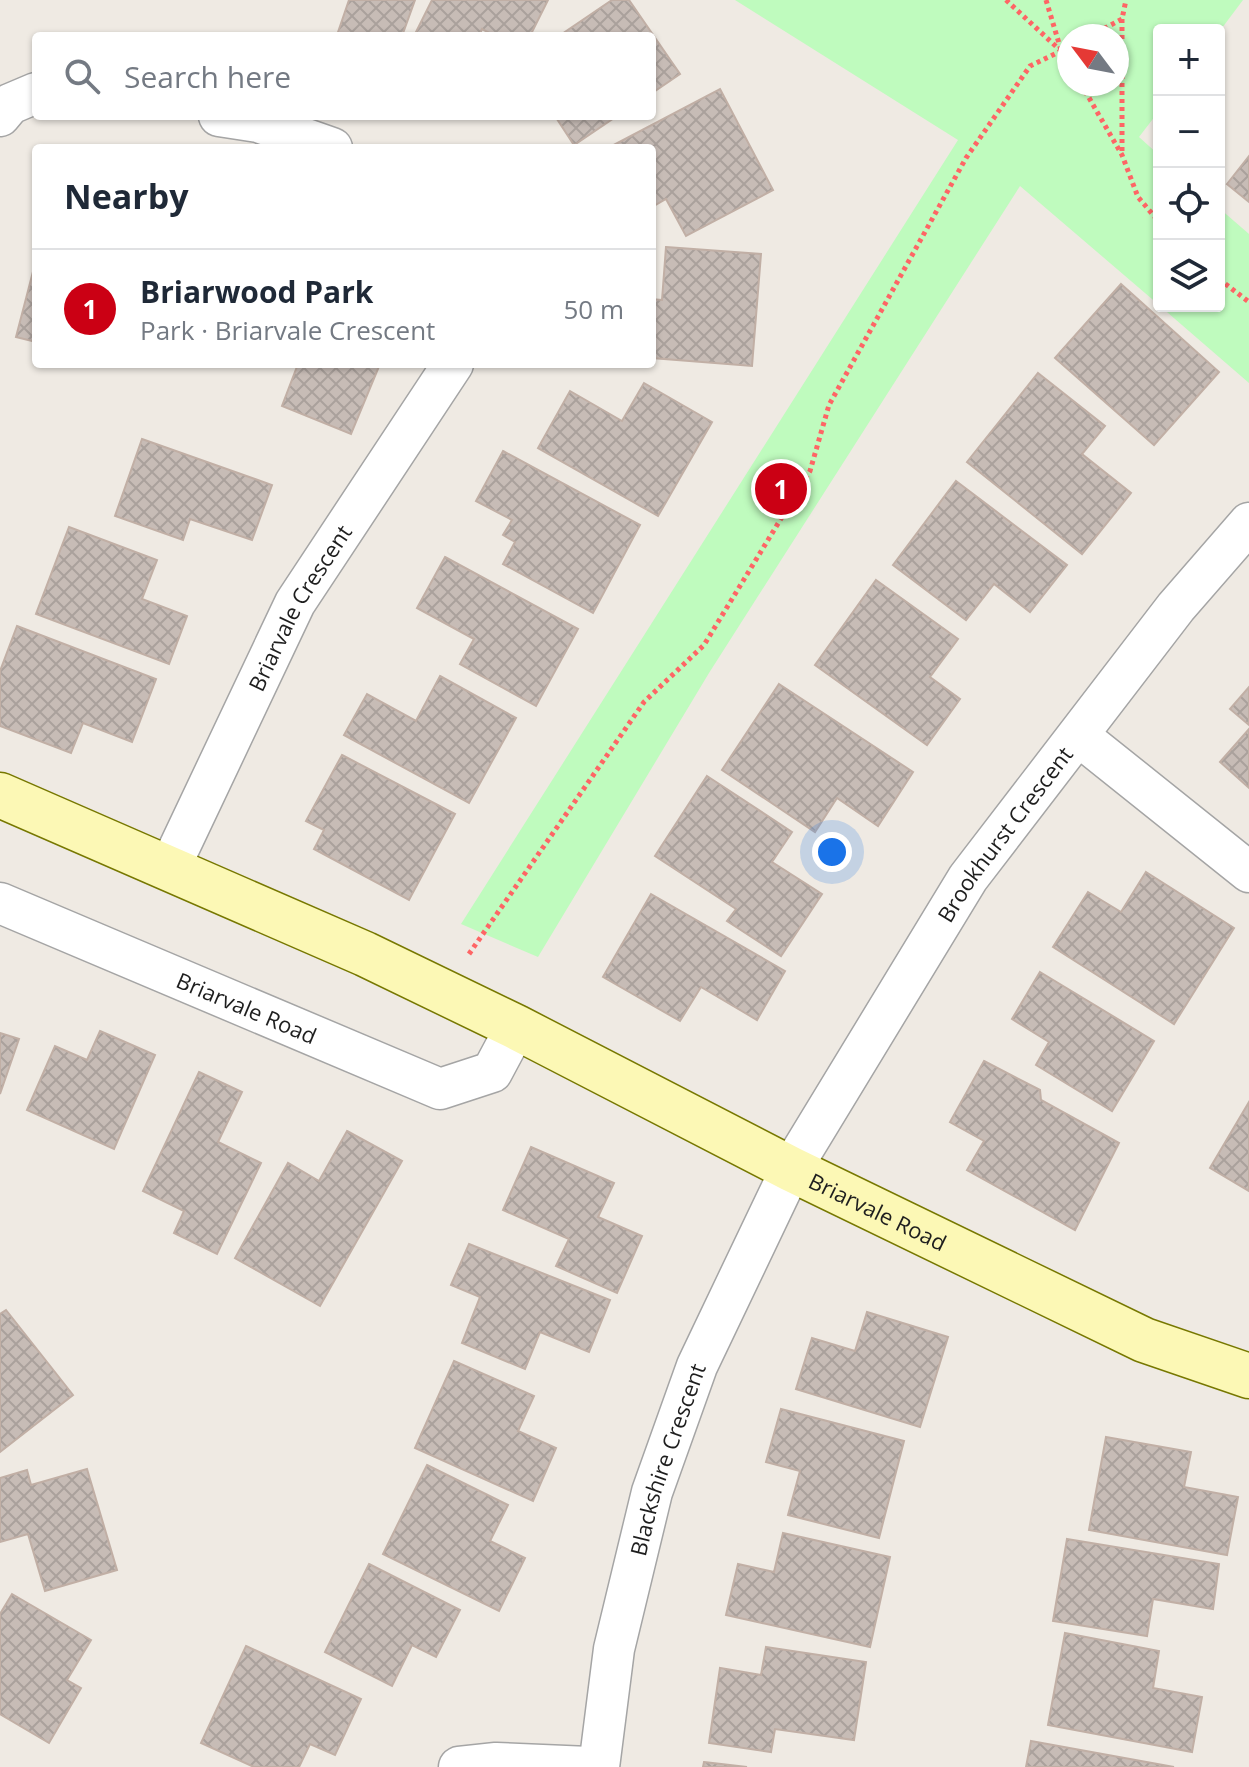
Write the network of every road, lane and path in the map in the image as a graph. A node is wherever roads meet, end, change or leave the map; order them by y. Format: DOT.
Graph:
graph roads {
  1 [pos="1006,0"];
  2 [pos="1046,0"];
  3 [pos="1126,0"];
  4 [pos="1122,19"];
  5 [pos="1113,24"];
  6 [pos="1057,37"];
  7 [pos="1057,47"];
  8 [pos="1057,53"];
  9 [pos="32,95"];
  10 [pos="1088,96"];
  11 [pos="0,116"];
  12 [pos="245,120"];
  13 [pos="321,144"];
  14 [pos="1122,155"];
  15 [pos="1153,215"];
  16 [pos="1225,284"];
  17 [pos="1249,302"];
  18 [pos="450,368"];
  19 [pos="1249,523"];
  20 [pos="1079,736"];
  21 [pos="0,795"];
  22 [pos="170,867"];
  23 [pos="1249,872"];
  24 [pos="0,903"];
  25 [pos="467,957"];
  26 [pos="516,1027"];
  27 [pos="791,1169"];
  28 [pos="1249,1376"];
  29 [pos="459,1767"];
  30 [pos="589,1767"];
  31 [pos="599,1767"];
  1 -- 7 [label="path"];
  2 -- 6 [label="path"];
  3 -- 4 [label="path"];
  4 -- 5 [label="path"];
  4 -- 14 [label="path"];
  8 -- 25 [label="path"];
  9 -- 11 [label="street"];
  10 -- 14 [label="path"];
  12 -- 13 [label="street"];
  14 -- 15 [label="path"];
  16 -- 17 [label="path"];
  18 -- 22 [label="street, Briarvale Crescent"];
  19 -- 20 [label="street, Brookhurst Crescent"];
  20 -- 23 [label="street"];
  20 -- 27 [label="street, Brookhurst Crescent"];
  21 -- 22 [label="street, Briarvale Road"];
  22 -- 26 [label="street, Briarvale Road"];
  24 -- 26 [label="street, Briarvale Road"];
  26 -- 27 [label="street, Briarvale Road"];
  27 -- 28 [label="street, Briarvale Road"];
  27 -- 31 [label="street, Blackshire Crescent"];
  29 -- 30 [label="street"];
}
